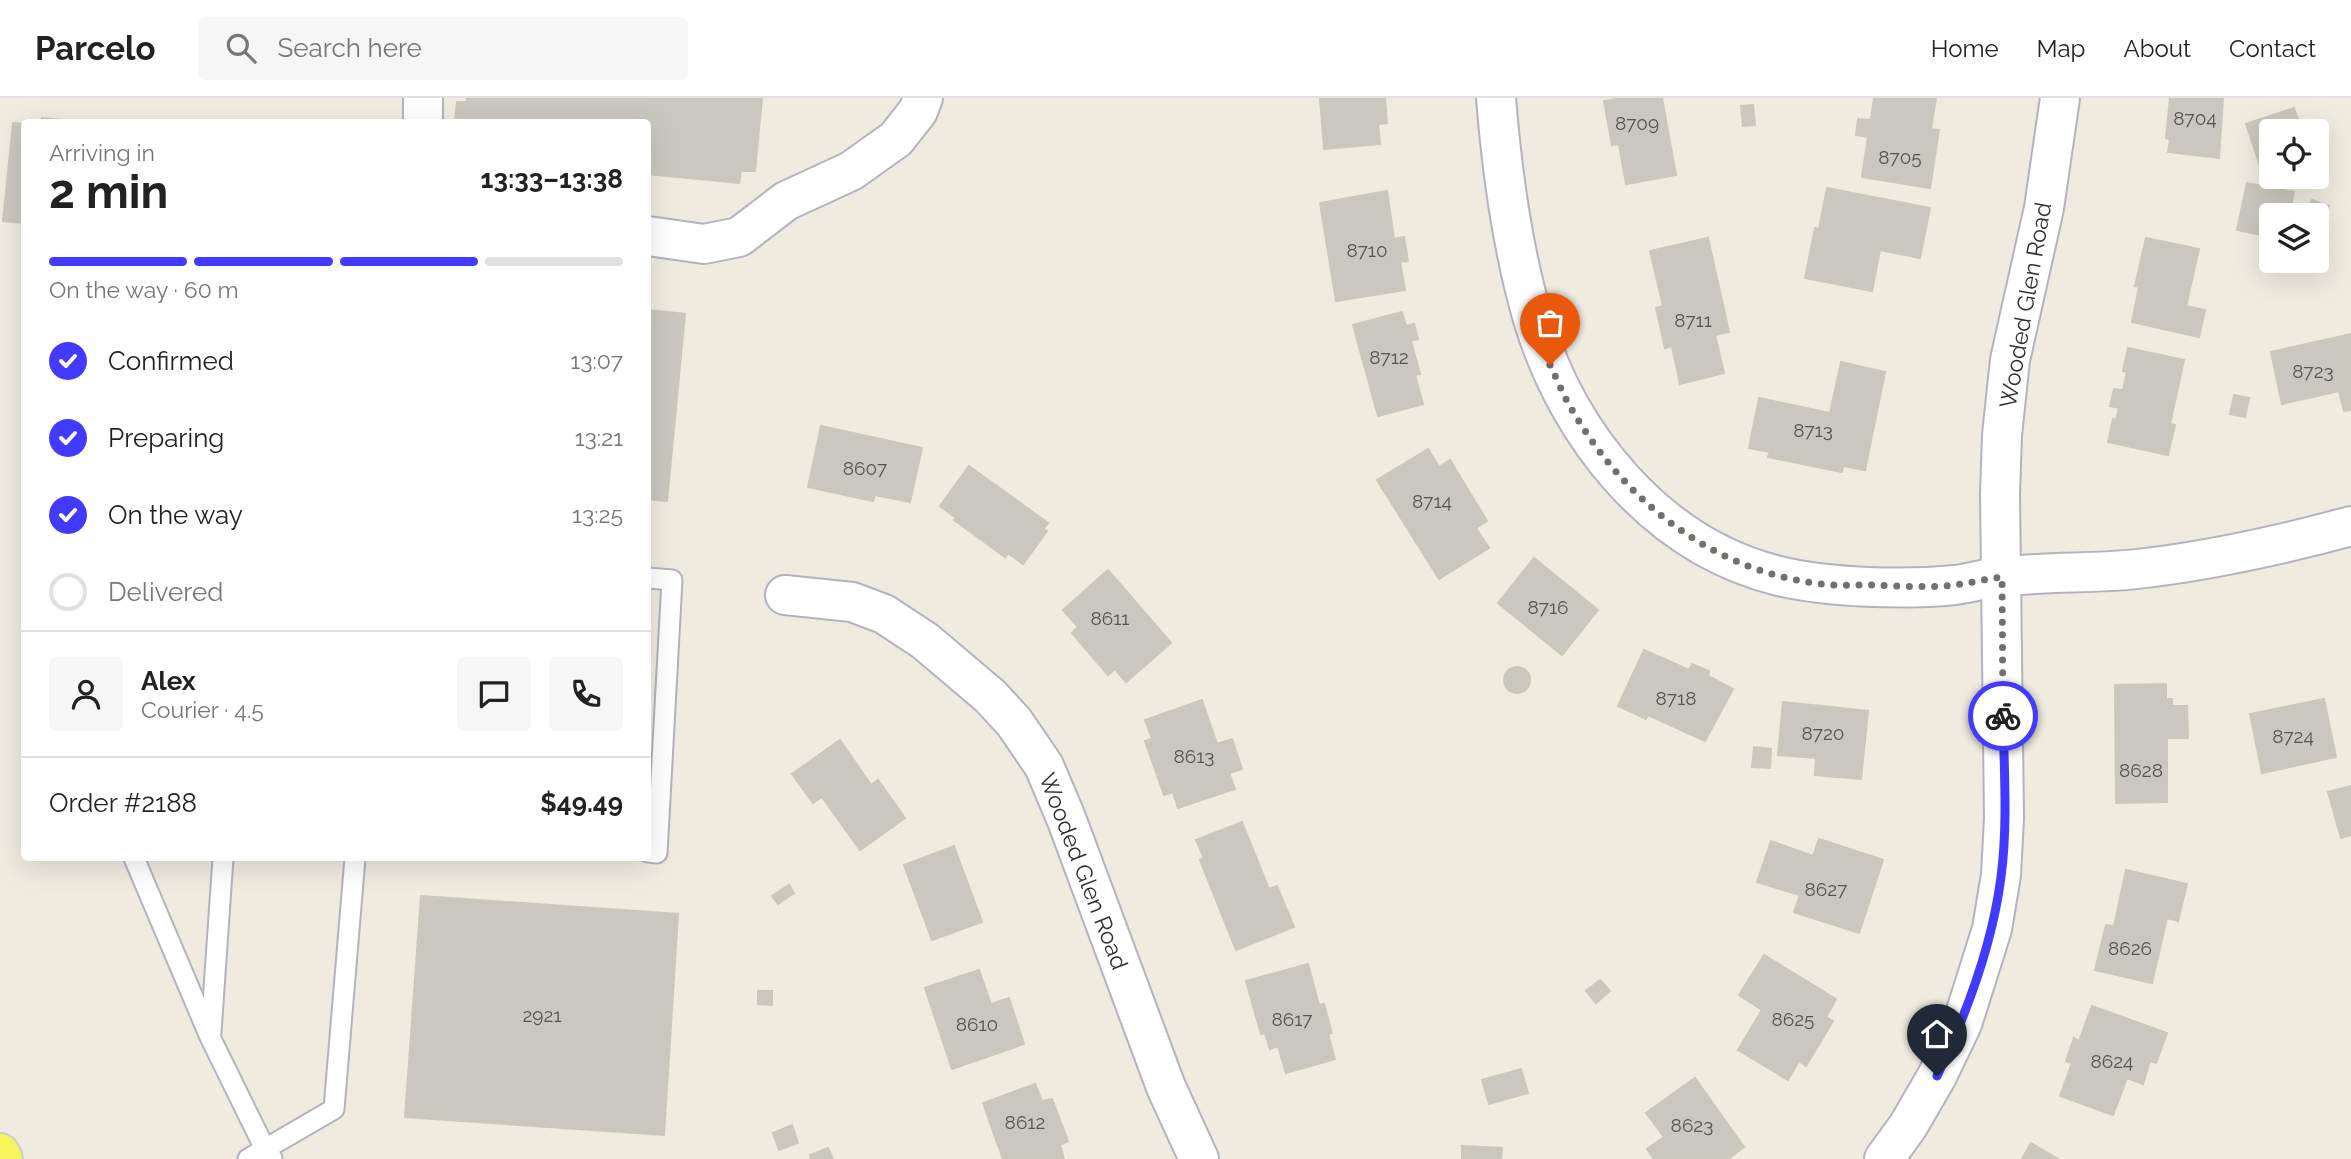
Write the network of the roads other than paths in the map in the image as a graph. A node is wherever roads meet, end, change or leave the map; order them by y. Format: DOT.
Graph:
graph roads {
  1 [pos="423,98"];
  2 [pos="922,98"];
  3 [pos="1496,98"];
  4 [pos="2060,98"];
  5 [pos="423,119"];
  6 [pos="651,236"];
  7 [pos="2351,526"];
  8 [pos="2002,577"];
  9 [pos="651,578"];
  10 [pos="785,595"];
  11 [pos="651,852"];
  12 [pos="135,861"];
  13 [pos="223,861"];
  14 [pos="355,861"];
  15 [pos="210,1037"];
  16 [pos="0,1153"];
  17 [pos="269,1154"];
  18 [pos="3,1159"];
  19 [pos="248,1159"];
  20 [pos="1199,1159"];
  21 [pos="1884,1159"];
  1 -- 5 [label="street"];
  2 -- 6 [label="street"];
  3 -- 8 [label="street"];
  4 -- 8 [label="street, Wooded Glen Road"];
  7 -- 8 [label="street"];
  8 -- 21 [label="street, Wooded Glen Road"];
  9 -- 11 [label="lane"];
  10 -- 20 [label="street, Wooded Glen Road"];
  12 -- 15 [label="lane"];
  13 -- 15 [label="lane"];
  14 -- 17 [label="lane"];
  15 -- 17 [label="lane"];
  16 -- 18 [label="main road"];
  17 -- 19 [label="lane"];
}
